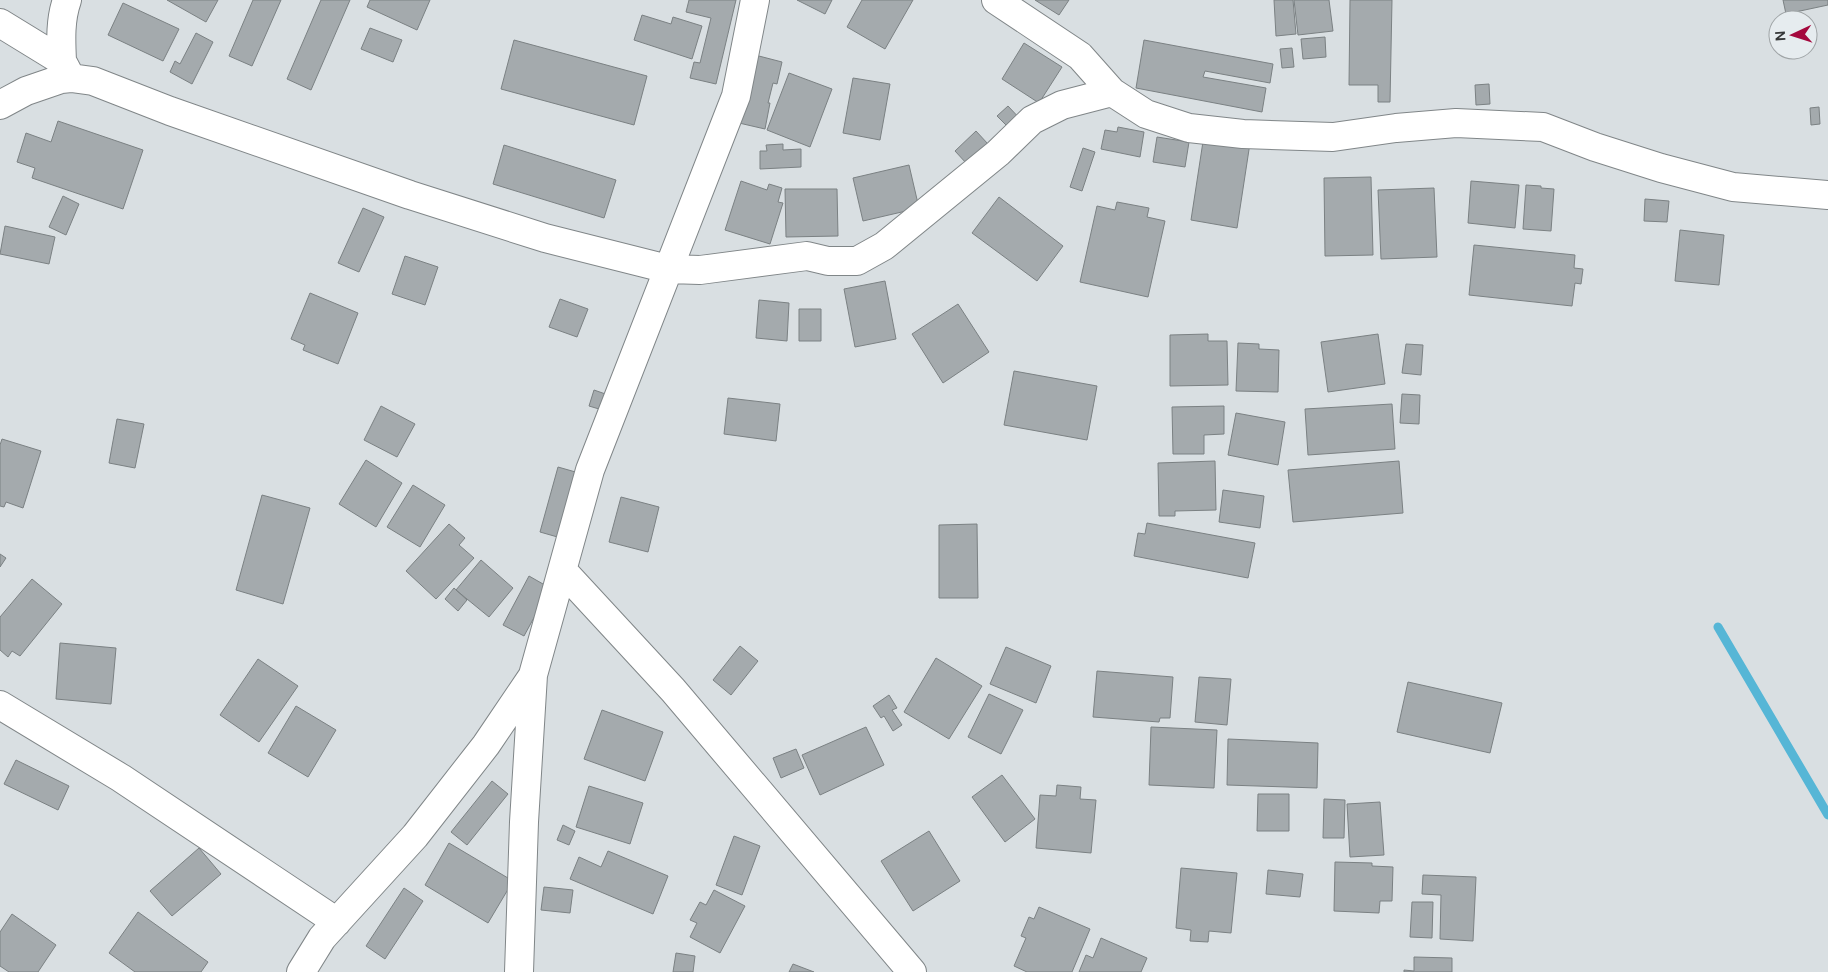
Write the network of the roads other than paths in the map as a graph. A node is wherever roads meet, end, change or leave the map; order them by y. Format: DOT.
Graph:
graph roads {
  1 [pos="68,0"];
  2 [pos="754,0"];
  3 [pos="996,0"];
  4 [pos="0,23"];
  5 [pos="66,69"];
  6 [pos="1112,92"];
  7 [pos="0,105"];
  8 [pos="1828,195"];
  9 [pos="668,269"];
  10 [pos="563,571"];
  11 [pos="533,676"];
  12 [pos="0,705"];
  13 [pos="337,922"];
  14 [pos="301,972"];
  15 [pos="519,972"];
  16 [pos="912,972"];
  1 -- 5 [label="street"];
  2 -- 9 [label="street"];
  3 -- 6 [label="street"];
  4 -- 5 [label="street"];
  5 -- 7 [label="street"];
  5 -- 9 [label="street"];
  6 -- 8 [label="street"];
  6 -- 9 [label="street"];
  9 -- 10 [label="street"];
  10 -- 11 [label="street"];
  10 -- 16 [label="street"];
  11 -- 13 [label="street"];
  11 -- 15 [label="street"];
  12 -- 13 [label="street"];
  13 -- 14 [label="street"];
}
